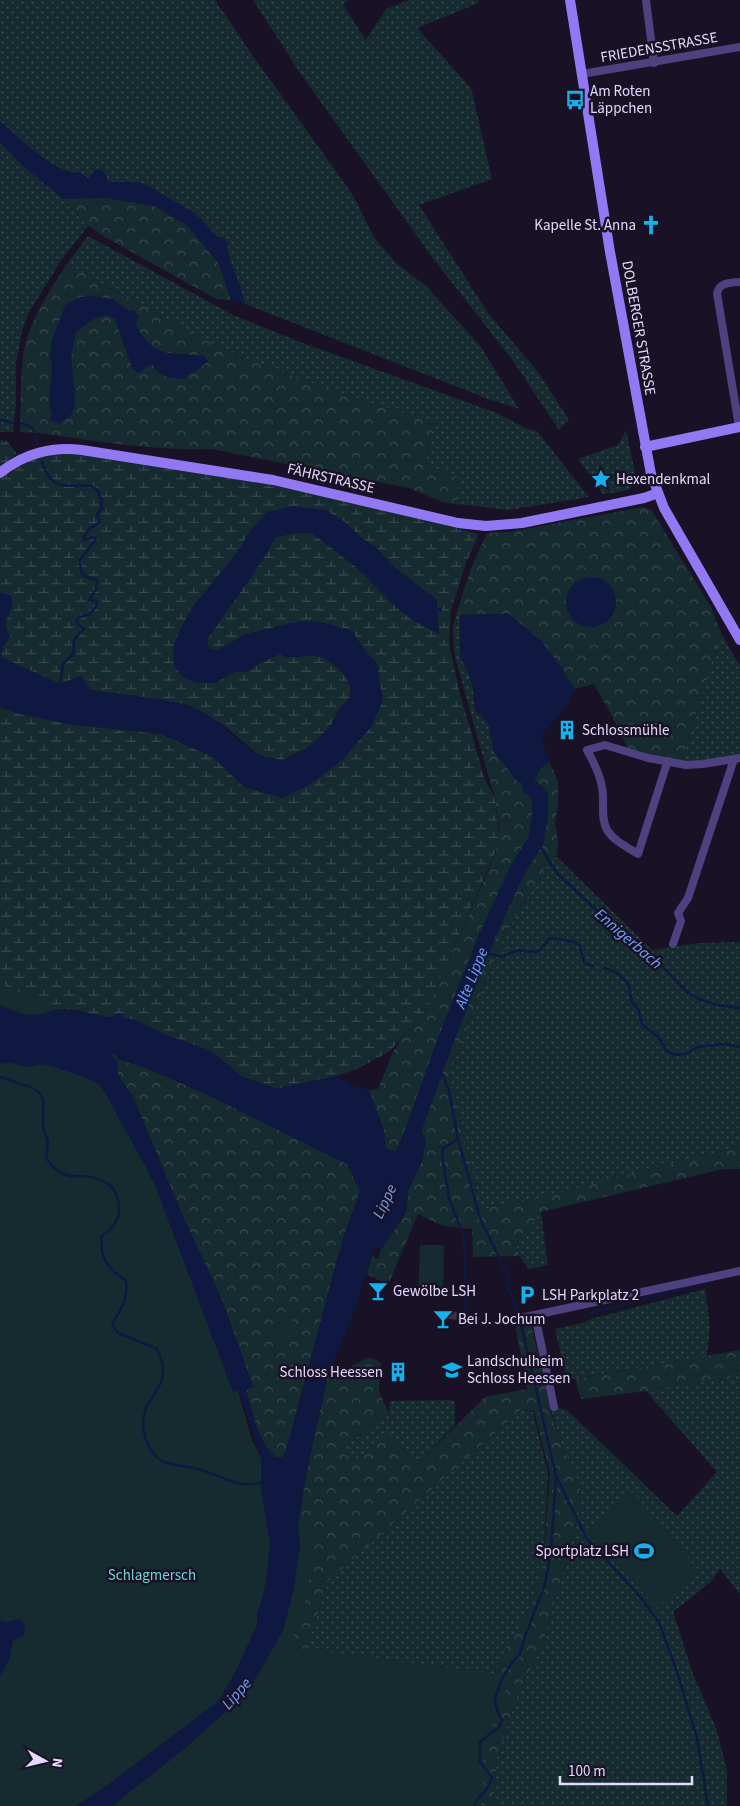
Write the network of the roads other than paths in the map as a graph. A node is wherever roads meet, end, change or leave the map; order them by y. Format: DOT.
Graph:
graph roads {
  1 [pos="570,0"];
  2 [pos="646,0"];
  3 [pos="740,47"];
  4 [pos="654,63"];
  5 [pos="582,74"];
  6 [pos="740,282"];
  7 [pos="740,427"];
  8 [pos="645,447"];
  9 [pos="0,473"];
  10 [pos="658,494"];
  11 [pos="740,640"];
  12 [pos="737,759"];
  13 [pos="667,762"];
  14 [pos="673,944"];
  15 [pos="740,1271"];
  16 [pos="535,1315"];
  17 [pos="516,1319"];
  18 [pos="554,1407"];
  1 -- 5 [label="main road, DOLBERGER STRASSE"];
  2 -- 4 [label="street"];
  3 -- 4 [label="street, FRIEDENSSTRASSE"];
  4 -- 5 [label="street, FRIEDENSSTRASSE"];
  5 -- 8 [label="main road, DOLBERGER STRASSE"];
  6 -- 7 [label="street"];
  7 -- 8 [label="main road"];
  8 -- 10 [label="main road, DOLBERGER STRASSE"];
  9 -- 10 [label="main road, FÄHRSTRASSE"];
  10 -- 11 [label="main road, DOLBERGER STRASSE"];
  12 -- 13 [label="street"];
  12 -- 14 [label="street"];
  13 -- 13 [label="street"];
  15 -- 16 [label="street"];
  16 -- 17 [label="street"];
  16 -- 18 [label="street"];
}
